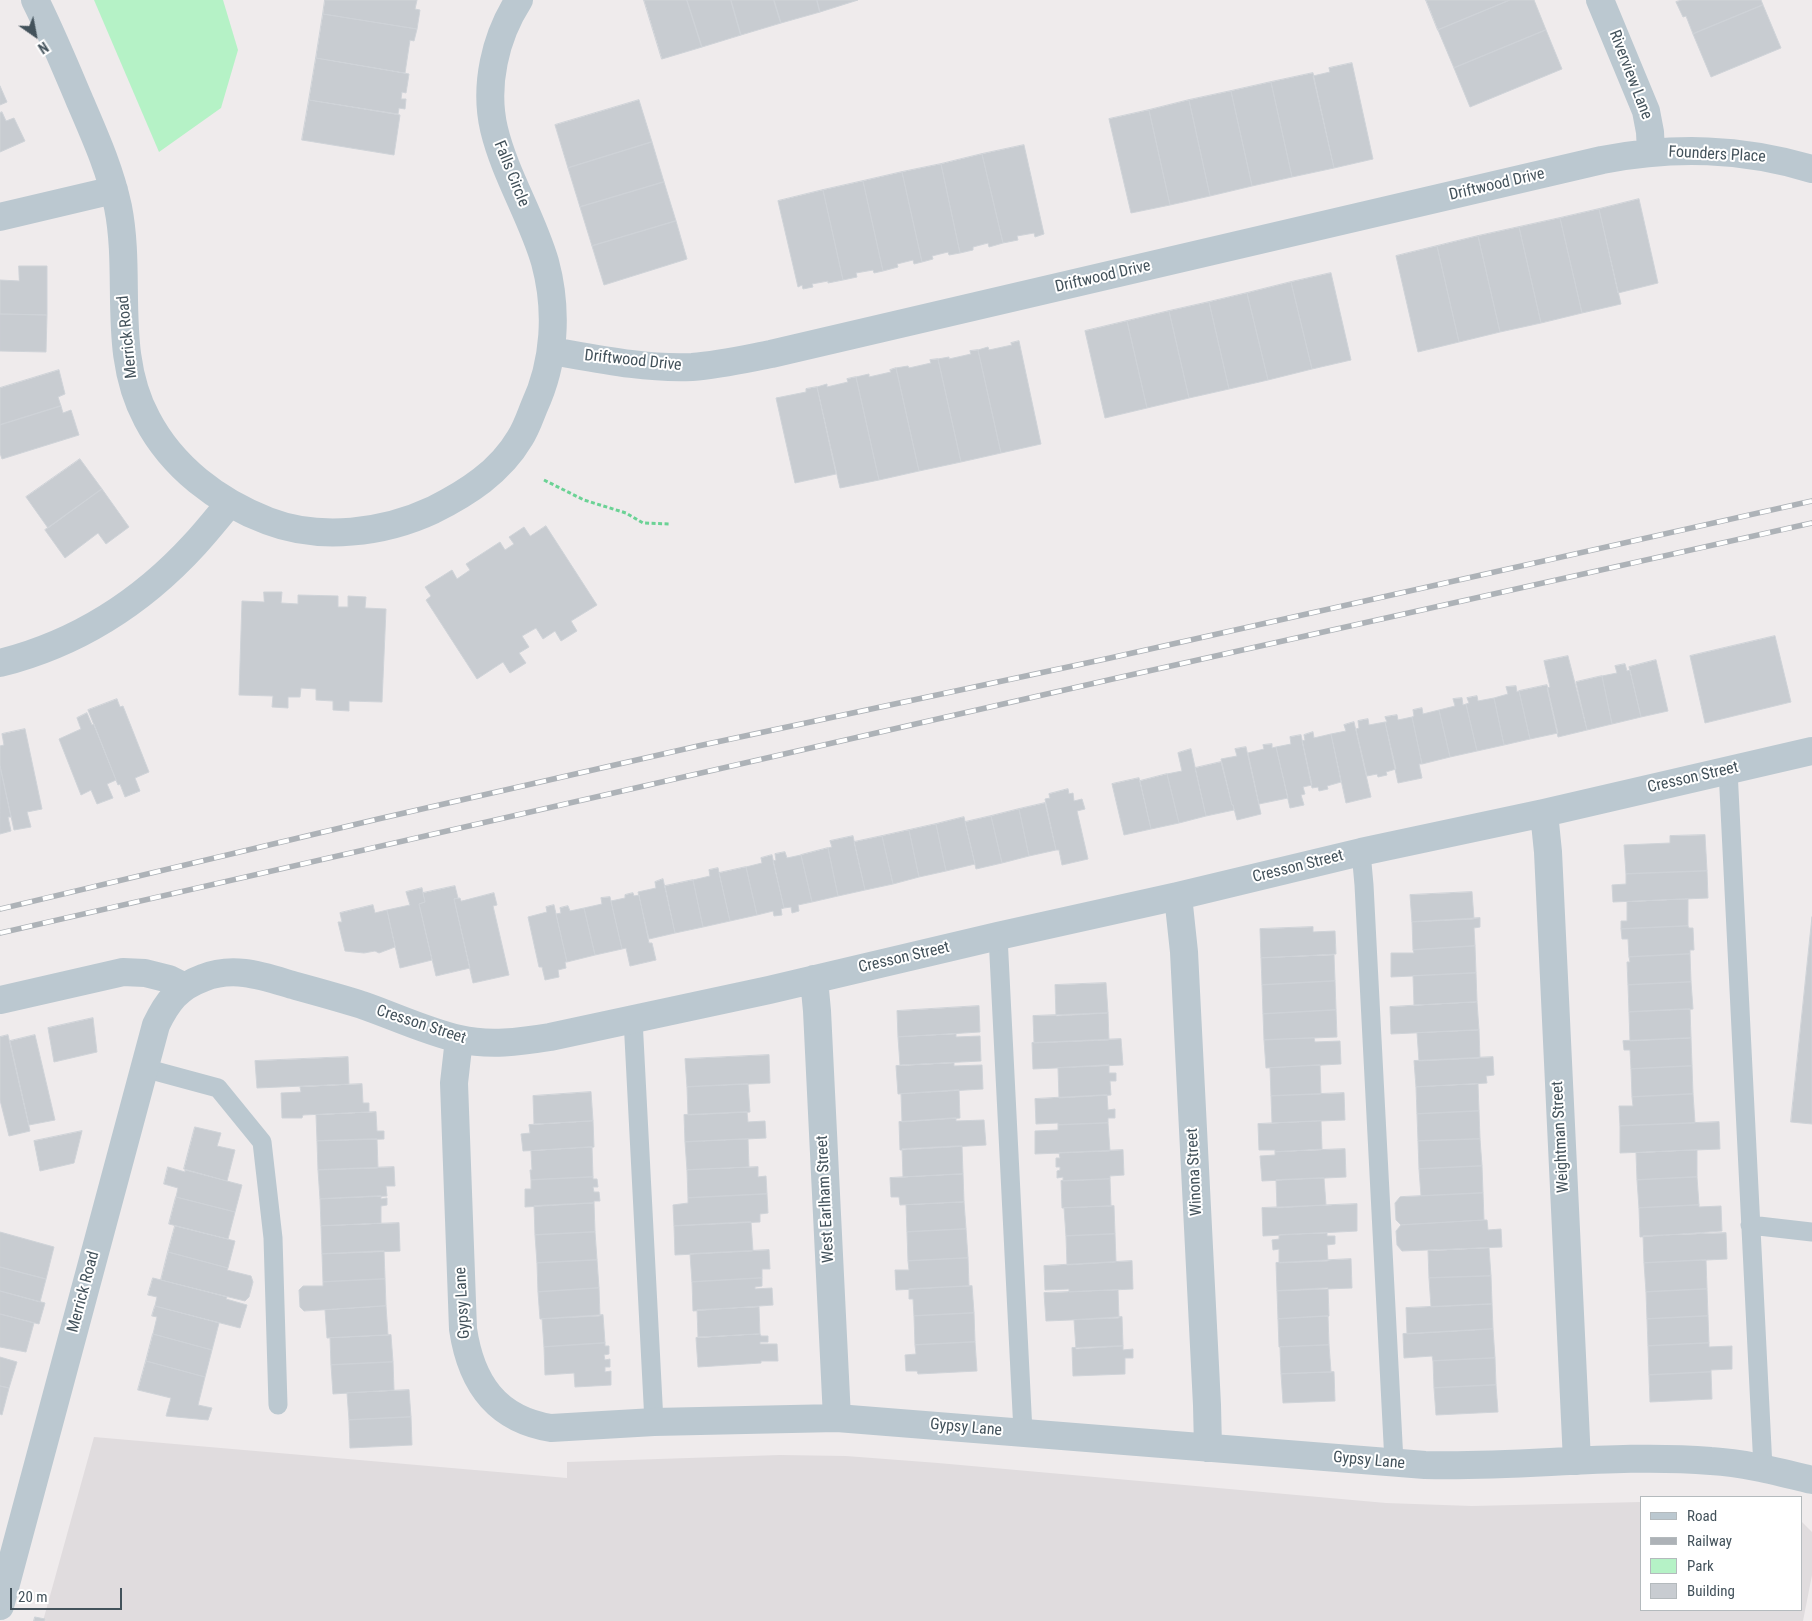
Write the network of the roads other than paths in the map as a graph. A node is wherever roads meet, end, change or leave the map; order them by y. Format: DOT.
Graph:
graph roads {
  1 [pos="35,0"];
  2 [pos="519,0"];
  3 [pos="1600,0"];
  4 [pos="1651,152"];
  5 [pos="1812,169"];
  6 [pos="114,190"];
  7 [pos="0,217"];
  8 [pos="552,351"];
  9 [pos="229,504"];
  10 [pos="0,663"];
  11 [pos="1812,751"];
  12 [pos="1728,770"];
  13 [pos="1544,813"];
  14 [pos="1361,852"];
  15 [pos="1178,896"];
  16 [pos="998,936"];
  17 [pos="814,979"];
  18 [pos="185,986"];
  19 [pos="0,1000"];
  20 [pos="633,1020"];
  21 [pos="459,1039"];
  22 [pos="144,1068"];
  23 [pos="1750,1225"];
  24 [pos="1812,1232"];
  25 [pos="278,1405"];
  26 [pos="837,1418"];
  27 [pos="654,1422"];
  28 [pos="1023,1432"];
  29 [pos="1208,1448"];
  30 [pos="1577,1461"];
  31 [pos="1394,1462"];
  32 [pos="1763,1468"];
  33 [pos="1812,1480"];
  34 [pos="0,1606"];
  1 -- 6 [label="street, Merrick Road"];
  2 -- 8 [label="street, Falls Circle"];
  3 -- 4 [label="street, Riverview Lane"];
  4 -- 5 [label="street, Founders Place"];
  4 -- 8 [label="street, Driftwood Drive"];
  6 -- 7 [label="street"];
  6 -- 9 [label="street, Merrick Road"];
  8 -- 9 [label="street, Merrick Road"];
  9 -- 10 [label="street"];
  11 -- 12 [label="street, Cresson Street"];
  12 -- 13 [label="street, Cresson Street"];
  12 -- 23 [label="lane"];
  13 -- 14 [label="street, Cresson Street"];
  13 -- 30 [label="street, Weightman Street"];
  14 -- 15 [label="street, Cresson Street"];
  14 -- 31 [label="lane"];
  15 -- 16 [label="street, Cresson Street"];
  15 -- 29 [label="street, Winona Street"];
  16 -- 17 [label="street, Cresson Street"];
  16 -- 28 [label="lane"];
  17 -- 20 [label="street, Cresson Street"];
  17 -- 26 [label="street, West Earlham Street"];
  18 -- 19 [label="street"];
  18 -- 21 [label="street, Cresson Street"];
  18 -- 22 [label="street, Merrick Road"];
  20 -- 21 [label="street, Cresson Street"];
  20 -- 27 [label="lane"];
  21 -- 27 [label="street, Gypsy Lane"];
  22 -- 25 [label="lane"];
  22 -- 34 [label="street, Merrick Road"];
  23 -- 24 [label="lane"];
  23 -- 32 [label="lane"];
  26 -- 27 [label="street, Gypsy Lane"];
  26 -- 28 [label="street, Gypsy Lane"];
  28 -- 29 [label="street, Gypsy Lane"];
  29 -- 31 [label="street, Gypsy Lane"];
  30 -- 31 [label="street, Gypsy Lane"];
  30 -- 32 [label="street, Gypsy Lane"];
  32 -- 33 [label="street, Gypsy Lane"];
}
